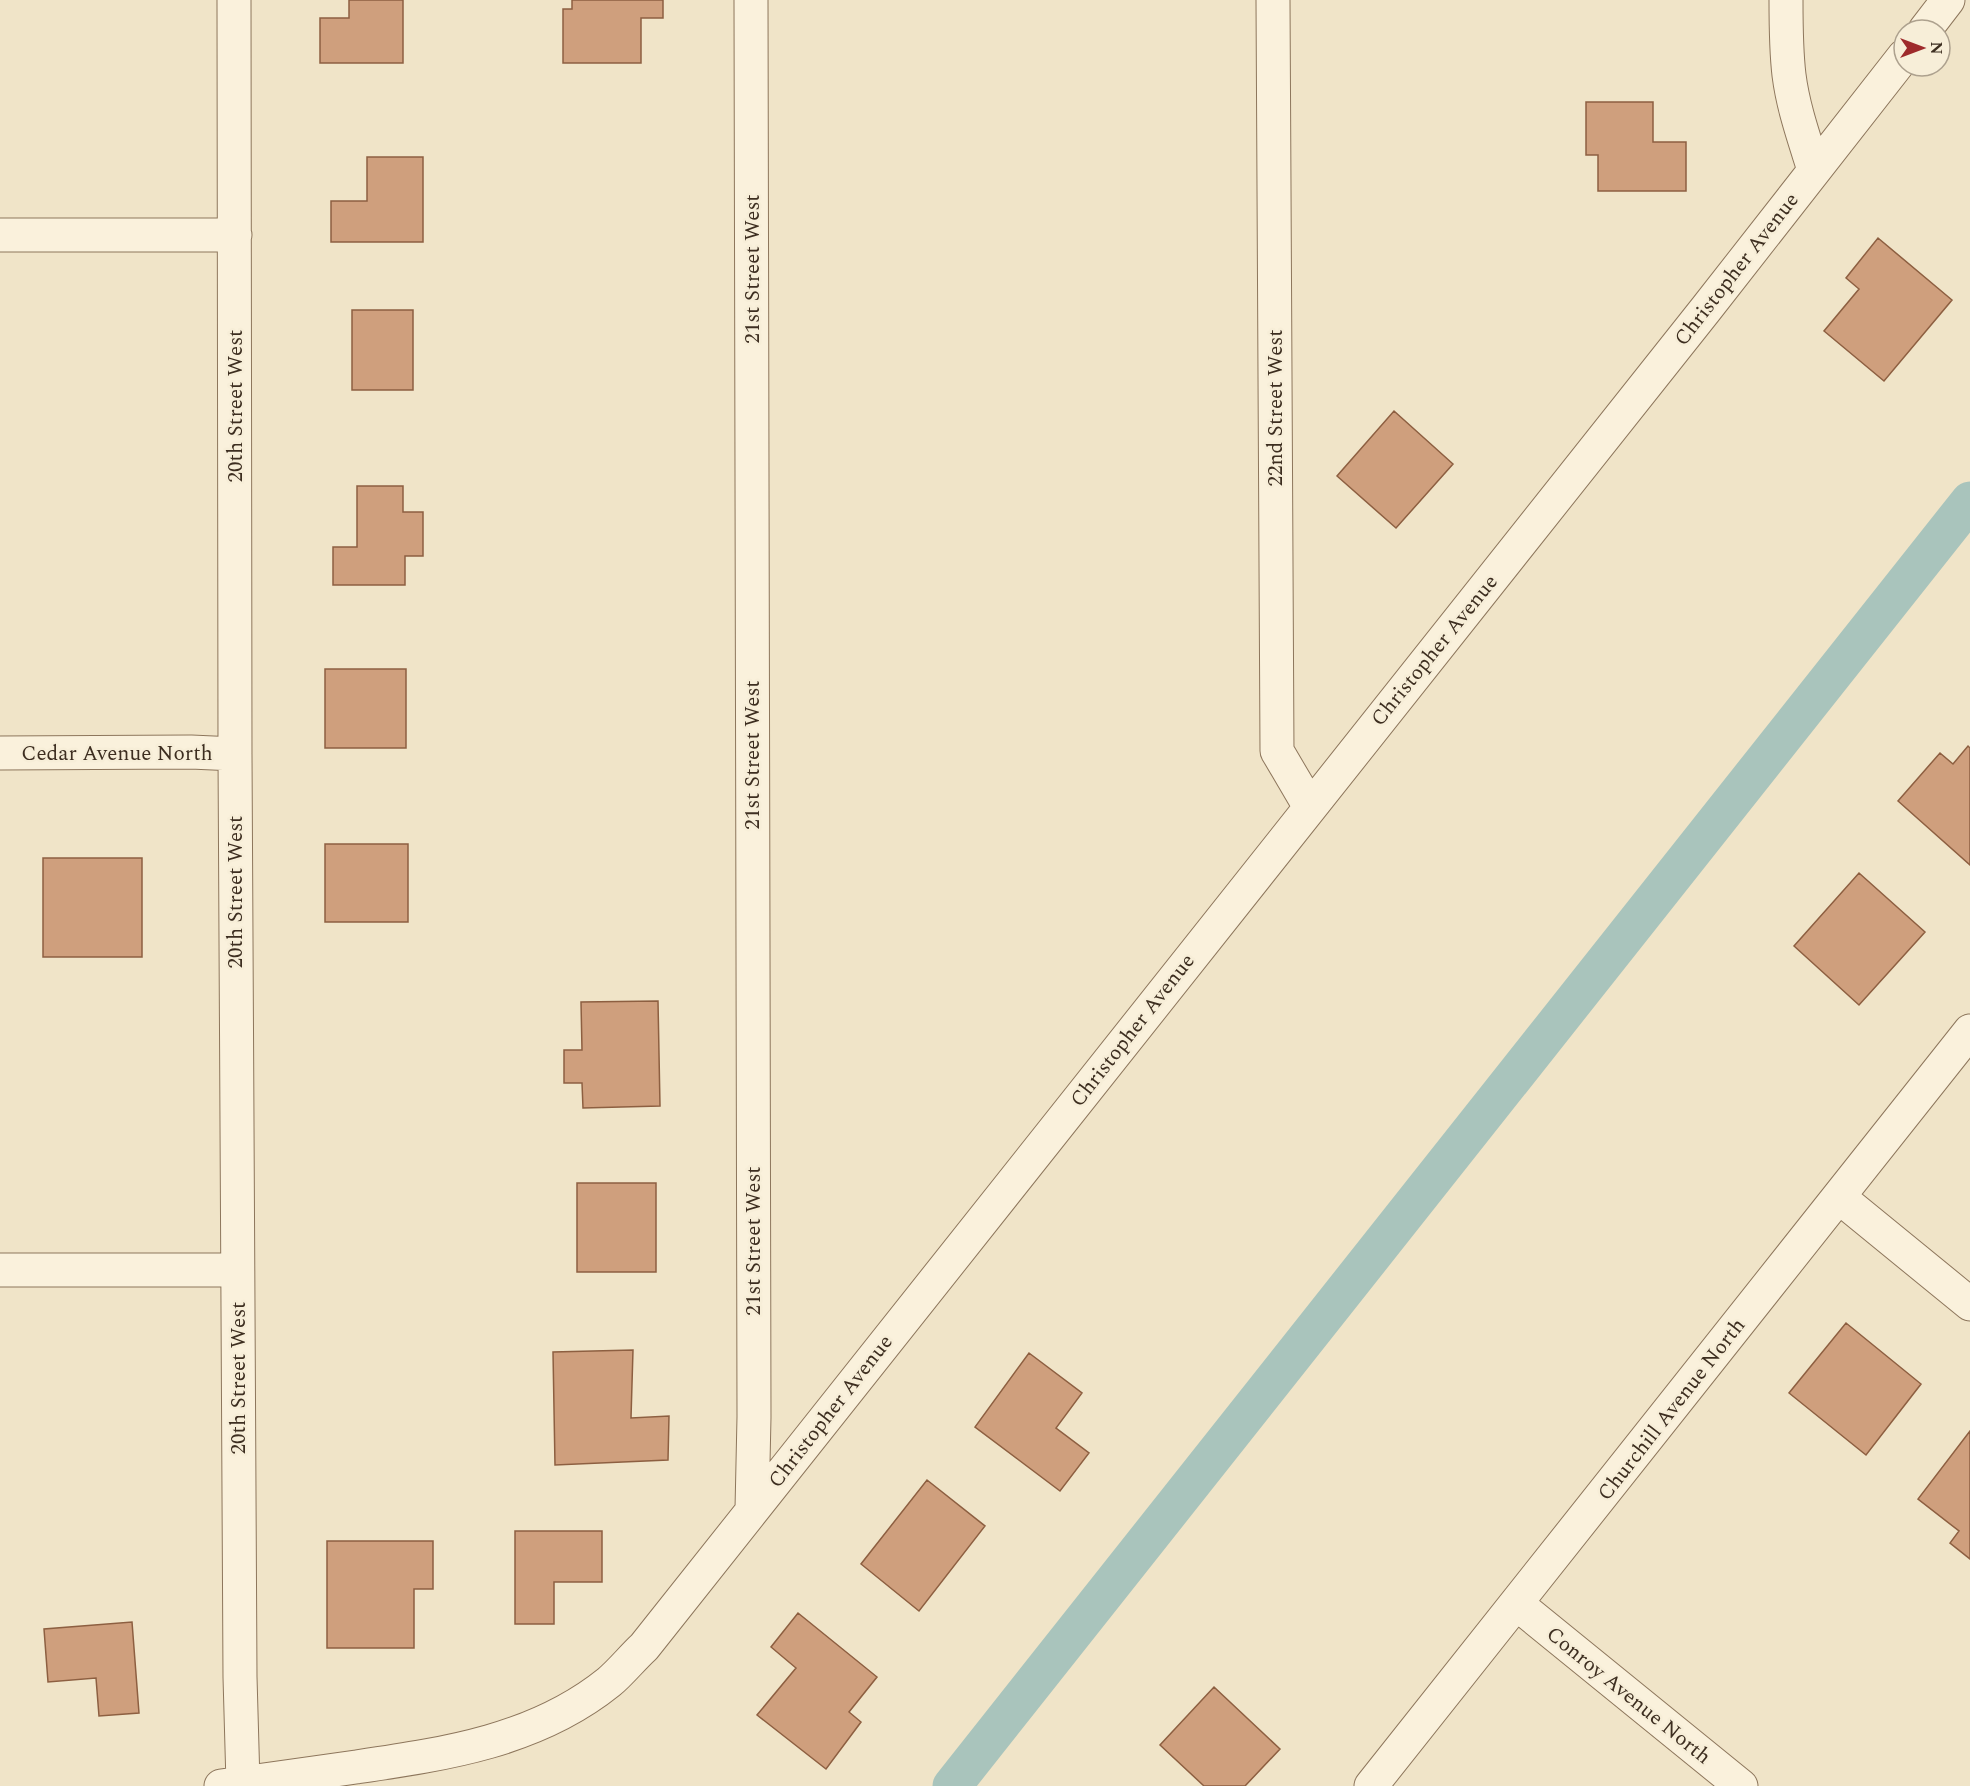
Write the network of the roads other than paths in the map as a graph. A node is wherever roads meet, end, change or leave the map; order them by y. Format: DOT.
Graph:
graph roads {
  1 [pos="234,0"];
  2 [pos="751,0"];
  3 [pos="1273,0"];
  4 [pos="1786,0"];
  5 [pos="1948,0"];
  6 [pos="1934,18"];
  7 [pos="1892,71"];
  8 [pos="1814,170"];
  9 [pos="0,235"];
  10 [pos="235,235"];
  11 [pos="0,753"];
  12 [pos="235,754"];
  13 [pos="1310,807"];
  14 [pos="1970,1031"];
  15 [pos="1839,1197"];
  16 [pos="0,1270"];
  17 [pos="237,1270"];
  18 [pos="1970,1304"];
  19 [pos="752,1509"];
  20 [pos="1516,1604"];
  21 [pos="232,1785"];
  22 [pos="1371,1786"];
  23 [pos="1742,1786"];
  1 -- 10 [label="street, 20th Street West"];
  2 -- 19 [label="street, 21st Street West"];
  3 -- 13 [label="street, 22nd Street West"];
  4 -- 8 [label="street"];
  5 -- 6 [label="street"];
  7 -- 8 [label="street, Christopher Avenue"];
  8 -- 13 [label="street, Christopher Avenue"];
  9 -- 10 [label="street"];
  10 -- 12 [label="street, 20th Street West"];
  11 -- 12 [label="street, Cedar Avenue North"];
  12 -- 17 [label="street, 20th Street West"];
  13 -- 19 [label="street, Christopher Avenue"];
  14 -- 15 [label="street, Churchill Avenue North"];
  15 -- 18 [label="street"];
  15 -- 20 [label="street, Churchill Avenue North"];
  16 -- 17 [label="street"];
  17 -- 21 [label="street, 20th Street West"];
  19 -- 21 [label="street, Christopher Avenue"];
  20 -- 22 [label="street, Churchill Avenue North"];
  20 -- 23 [label="street, Conroy Avenue North"];
}
